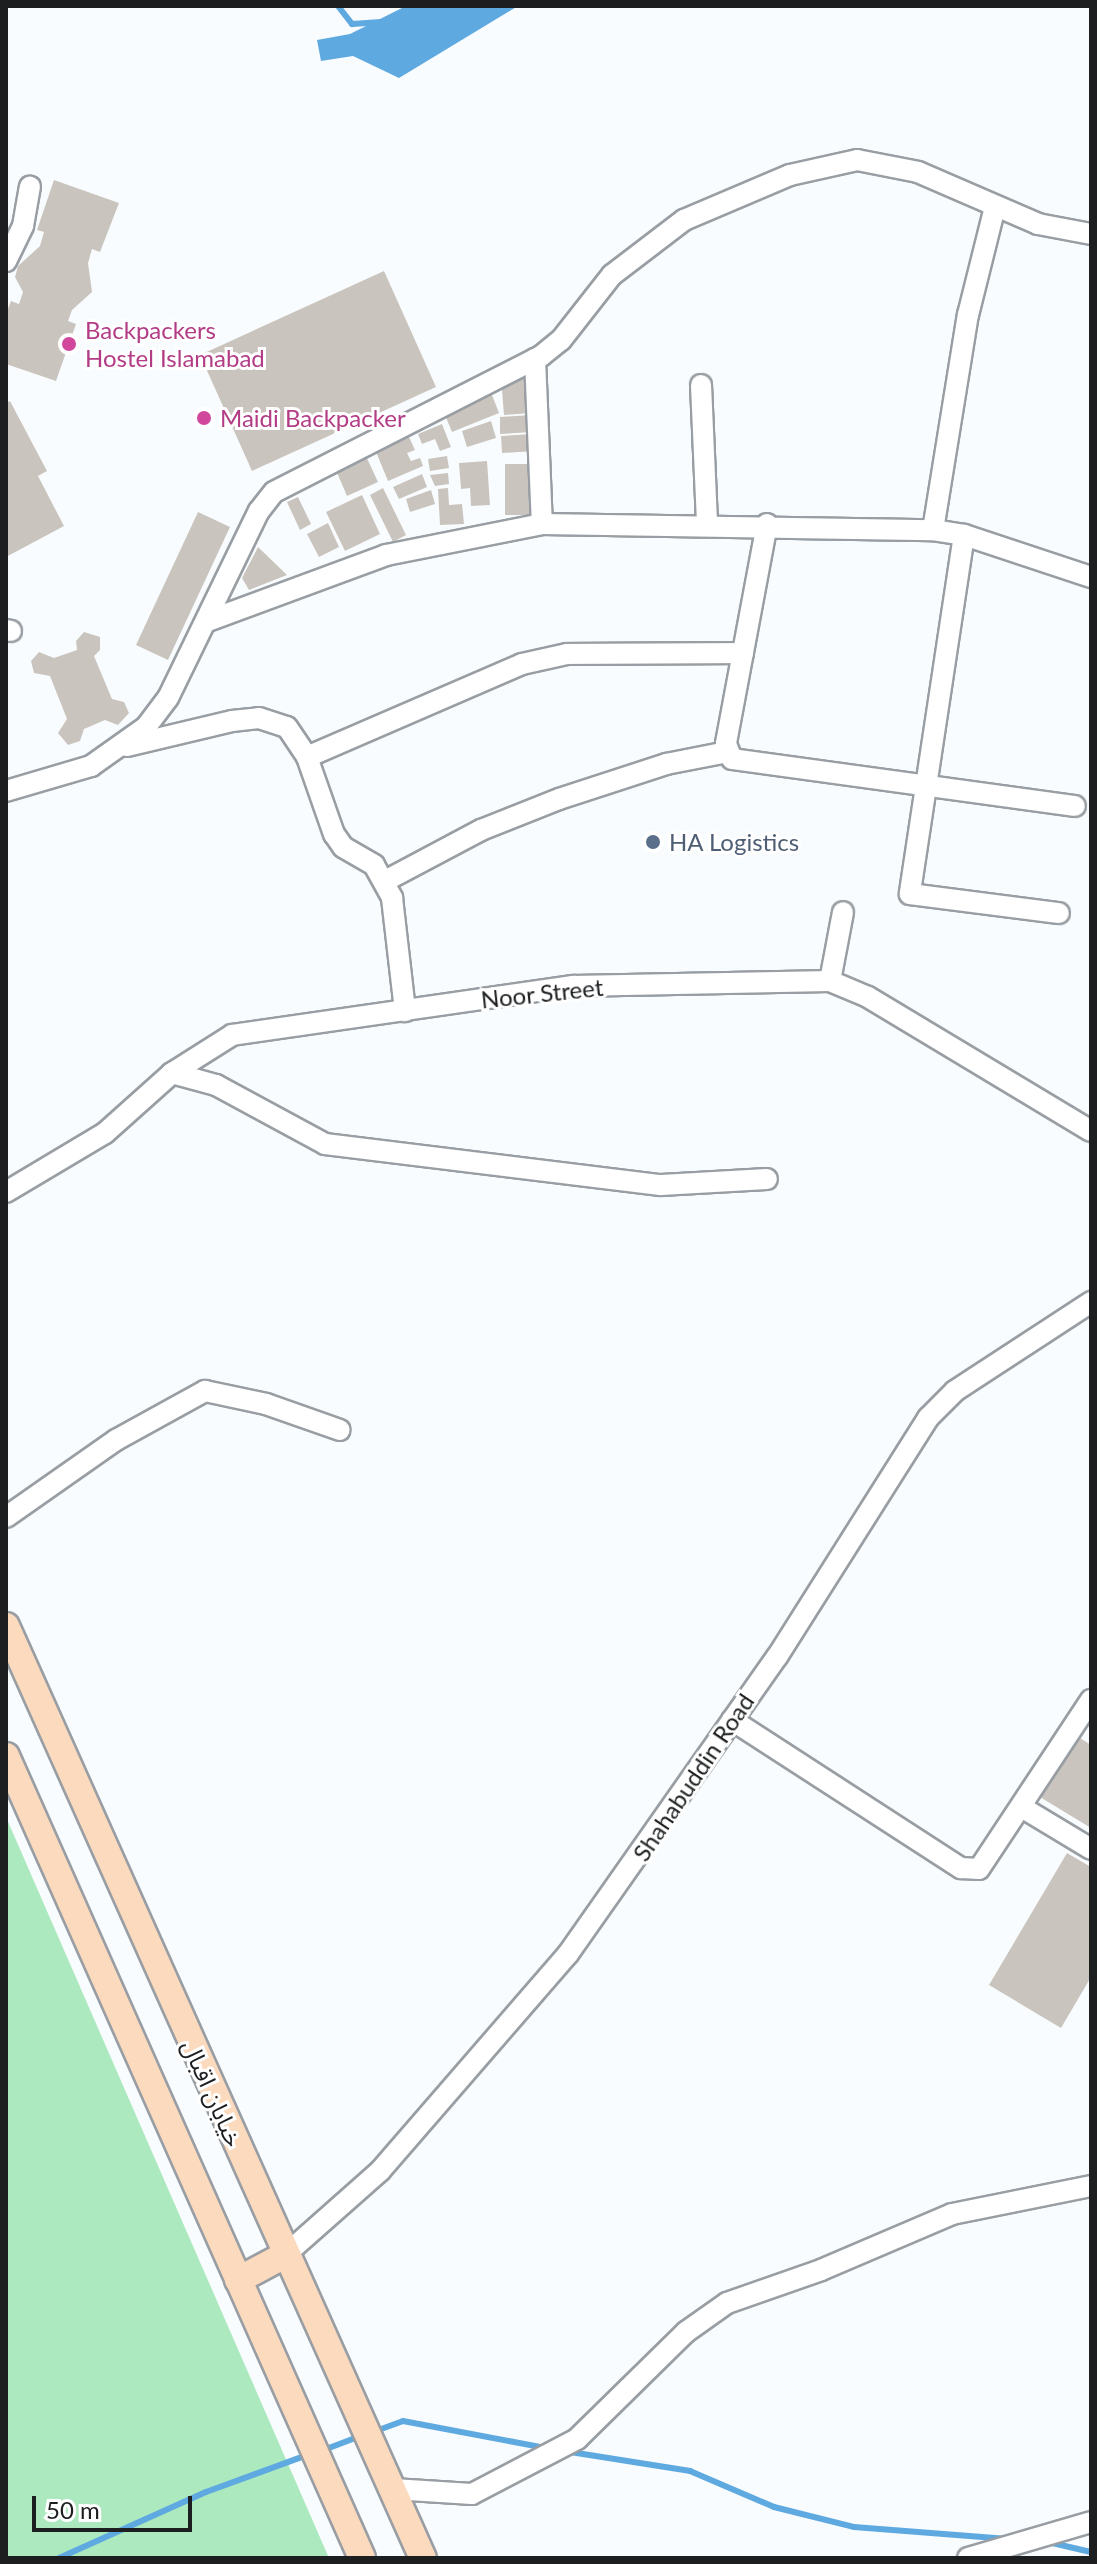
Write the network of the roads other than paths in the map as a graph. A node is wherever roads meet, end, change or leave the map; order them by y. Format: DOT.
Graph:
graph roads {
  1 [pos="30,187"];
  2 [pos="995,207"];
  3 [pos="1091,234"];
  4 [pos="6,261"];
  5 [pos="535,359"];
  6 [pos="701,385"];
  7 [pos="707,523"];
  8 [pos="542,524"];
  9 [pos="767,524"];
  10 [pos="933,530"];
  11 [pos="964,535"];
  12 [pos="1091,577"];
  13 [pos="208,621"];
  14 [pos="743,653"];
  15 [pos="123,747"];
  16 [pos="727,752"];
  17 [pos="307,757"];
  18 [pos="926,788"];
  19 [pos="6,791"];
  20 [pos="1075,806"];
  21 [pos="385,881"];
  22 [pos="843,912"];
  23 [pos="1059,913"];
  24 [pos="830,981"];
  25 [pos="405,1011"];
  26 [pos="172,1073"];
  27 [pos="1091,1131"];
  28 [pos="767,1179"];
  29 [pos="6,1192"];
  30 [pos="1091,1302"];
  31 [pos="340,1430"];
  32 [pos="6,1517"];
  33 [pos="6,1626"];
  34 [pos="1091,1700"];
  35 [pos="732,1720"];
  36 [pos="6,1756"];
  37 [pos="1023,1808"];
  38 [pos="1091,1849"];
  39 [pos="1091,2186"];
  40 [pos="285,2255"];
  41 [pos="238,2280"];
  42 [pos="393,2489"];
  43 [pos="1091,2522"];
  44 [pos="362,2558"];
  45 [pos="423,2558"];
  46 [pos="968,2558"];
  1 -- 4 [label="street"];
  2 -- 3 [label="street"];
  2 -- 5 [label="street"];
  2 -- 10 [label="street"];
  5 -- 8 [label="street"];
  5 -- 13 [label="street"];
  6 -- 7 [label="street"];
  7 -- 8 [label="street"];
  7 -- 9 [label="street"];
  8 -- 13 [label="street"];
  9 -- 10 [label="street"];
  9 -- 14 [label="street"];
  10 -- 11 [label="street"];
  11 -- 12 [label="street"];
  11 -- 18 [label="street"];
  13 -- 15 [label="street"];
  14 -- 16 [label="street"];
  14 -- 17 [label="street"];
  15 -- 17 [label="street"];
  15 -- 19 [label="street"];
  16 -- 18 [label="street"];
  16 -- 21 [label="street"];
  17 -- 21 [label="street"];
  18 -- 20 [label="street"];
  18 -- 23 [label="street"];
  21 -- 25 [label="street"];
  22 -- 24 [label="street"];
  24 -- 25 [label="street, Noor Street"];
  24 -- 27 [label="street, Noor Street"];
  25 -- 26 [label="street, Noor Street"];
  26 -- 28 [label="street"];
  26 -- 29 [label="street, Noor Street"];
  30 -- 35 [label="street, Shahabuddin Road"];
  31 -- 32 [label="street"];
  33 -- 40 [label="main road, خیابان اقبال"];
  34 -- 37 [label="street"];
  35 -- 37 [label="street"];
  35 -- 40 [label="street, Shahabuddin Road"];
  36 -- 41 [label="main road"];
  37 -- 38 [label="street"];
  39 -- 42 [label="street"];
  40 -- 41 [label="main road"];
  40 -- 42 [label="main road, خیابان اقبال"];
  41 -- 44 [label="main road"];
  42 -- 45 [label="main road, خیابان اقبال"];
  43 -- 46 [label="street"];
}
